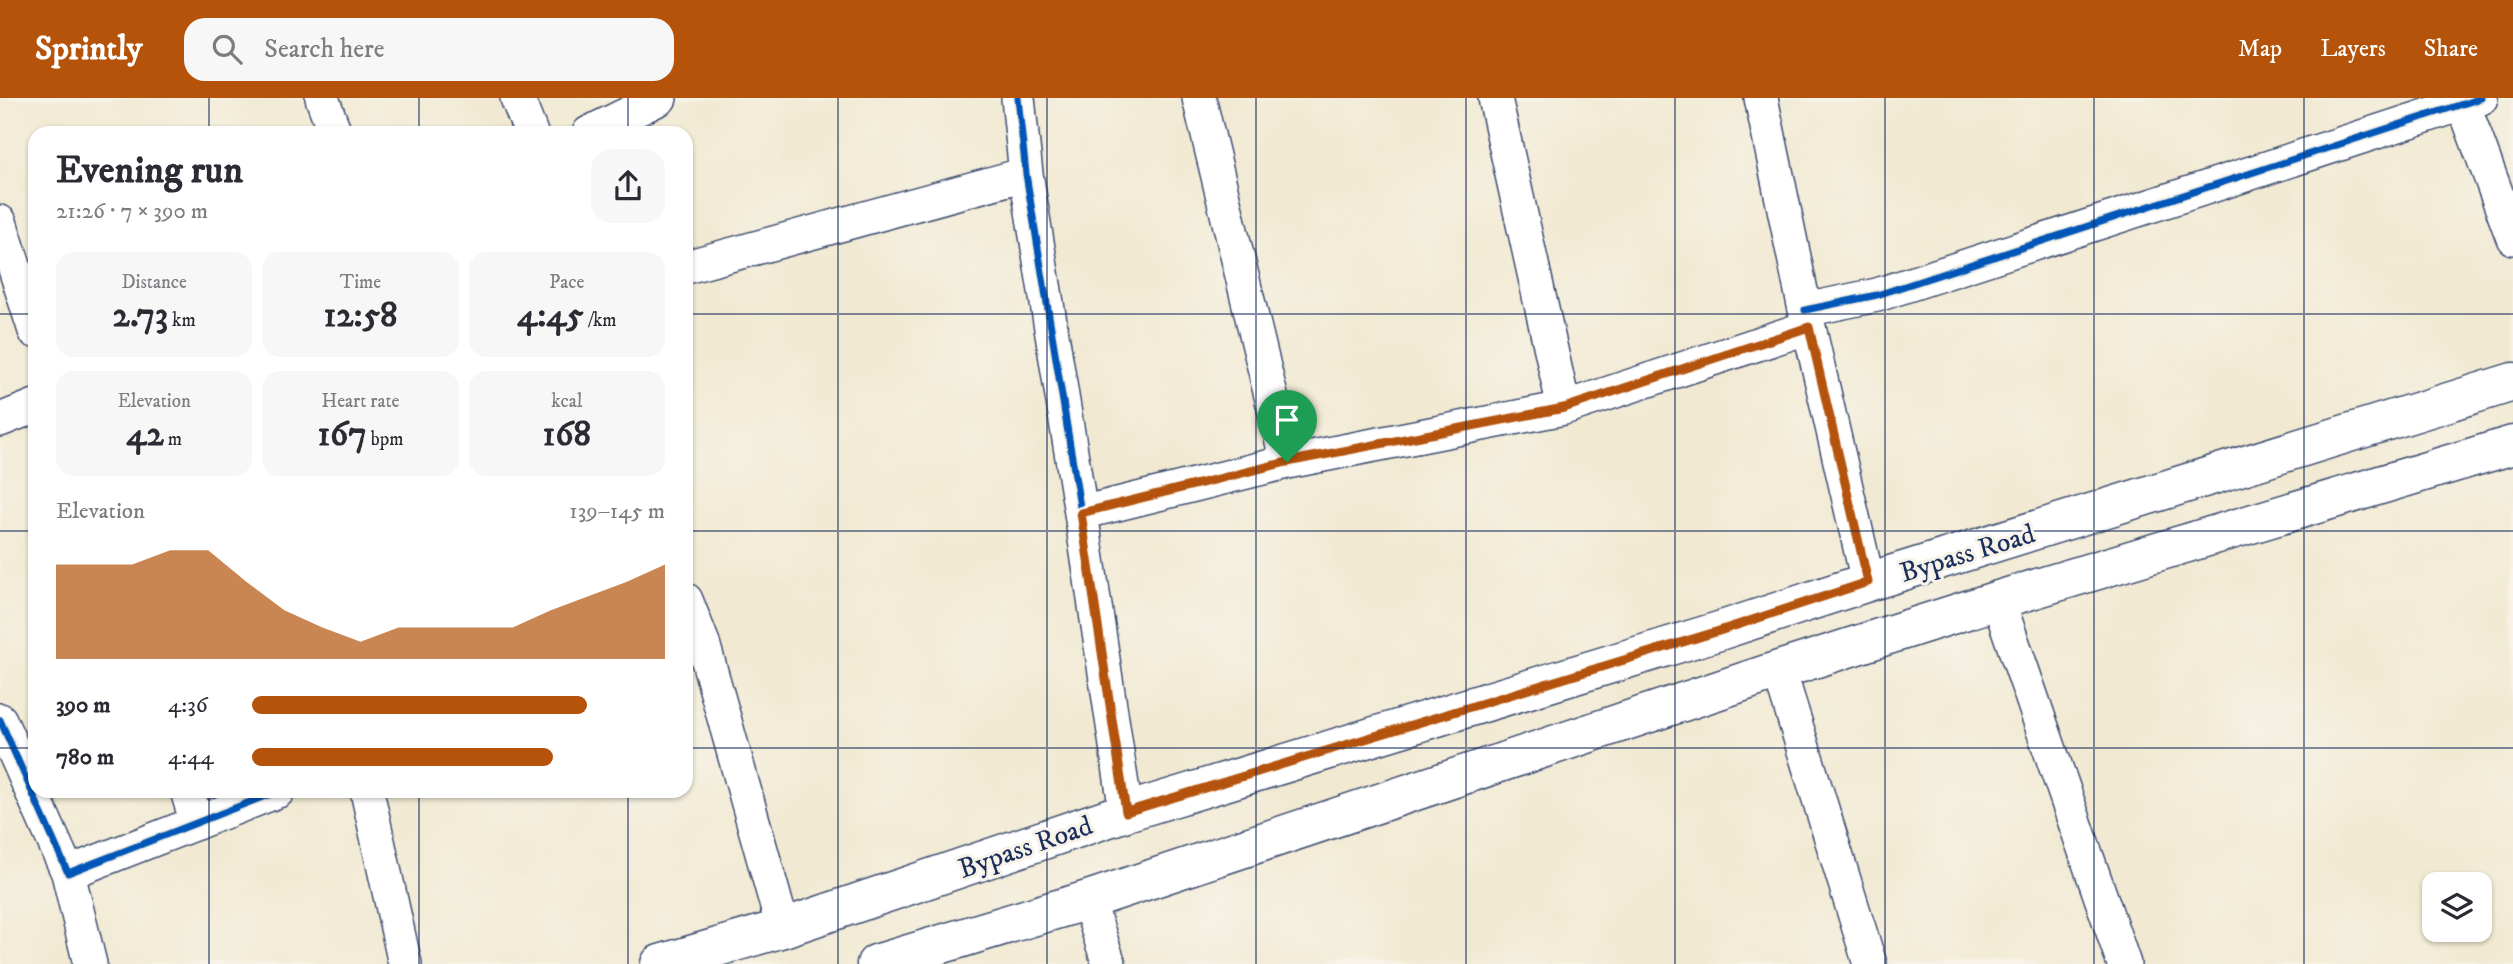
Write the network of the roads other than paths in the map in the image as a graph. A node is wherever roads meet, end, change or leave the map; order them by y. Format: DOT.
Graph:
graph roads {
  1 [pos="322,98"];
  2 [pos="517,98"];
  3 [pos="660,98"];
  4 [pos="1018,98"];
  5 [pos="1199,98"];
  6 [pos="1495,98"];
  7 [pos="1761,98"];
  8 [pos="2468,100"];
  9 [pos="332,126"];
  10 [pos="528,126"];
  11 [pos="603,126"];
  12 [pos="1026,174"];
  13 [pos="0,222"];
  14 [pos="2513,238"];
  15 [pos="693,265"];
  16 [pos="28,309"];
  17 [pos="1807,318"];
  18 [pos="2513,382"];
  19 [pos="1564,408"];
  20 [pos="28,409"];
  21 [pos="0,421"];
  22 [pos="2513,445"];
  23 [pos="1287,462"];
  24 [pos="1081,513"];
  25 [pos="1868,582"];
  26 [pos="1998,600"];
  27 [pos="694,646"];
  28 [pos="1779,670"];
  29 [pos="0,720"];
  30 [pos="28,783"];
  31 [pos="35,798"];
  32 [pos="189,798"];
  33 [pos="260,798"];
  34 [pos="369,798"];
  35 [pos="1126,812"];
  36 [pos="197,822"];
  37 [pos="68,873"];
  38 [pos="1088,900"];
  39 [pos="783,928"];
  40 [pos="90,964"];
  41 [pos="405,964"];
  42 [pos="660,964"];
  43 [pos="876,964"];
  44 [pos="1109,964"];
  45 [pos="1870,964"];
  46 [pos="2124,964"];
  1 -- 9 [label="street"];
  2 -- 10 [label="street"];
  3 -- 11 [label="street"];
  4 -- 12 [label="street"];
  5 -- 23 [label="street"];
  6 -- 19 [label="street"];
  7 -- 17 [label="street"];
  8 -- 14 [label="street"];
  8 -- 17 [label="street"];
  12 -- 15 [label="street"];
  12 -- 24 [label="street"];
  13 -- 16 [label="street"];
  17 -- 19 [label="street"];
  17 -- 25 [label="street"];
  18 -- 25 [label="main road, Bypass Road"];
  19 -- 23 [label="street"];
  20 -- 21 [label="street"];
  22 -- 26 [label="main road, Bypass Road"];
  23 -- 24 [label="street"];
  24 -- 35 [label="street"];
  25 -- 35 [label="main road, Bypass Road"];
  26 -- 28 [label="main road, Bypass Road"];
  26 -- 46 [label="street"];
  27 -- 39 [label="street"];
  28 -- 38 [label="main road, Bypass Road"];
  28 -- 45 [label="street"];
  29 -- 30 [label="street"];
  31 -- 37 [label="street"];
  32 -- 36 [label="street"];
  33 -- 36 [label="street"];
  34 -- 41 [label="street"];
  35 -- 39 [label="main road, Bypass Road"];
  36 -- 37 [label="street"];
  37 -- 40 [label="street"];
  38 -- 43 [label="main road, Bypass Road"];
  38 -- 44 [label="street"];
  39 -- 42 [label="main road, Bypass Road"];
}
